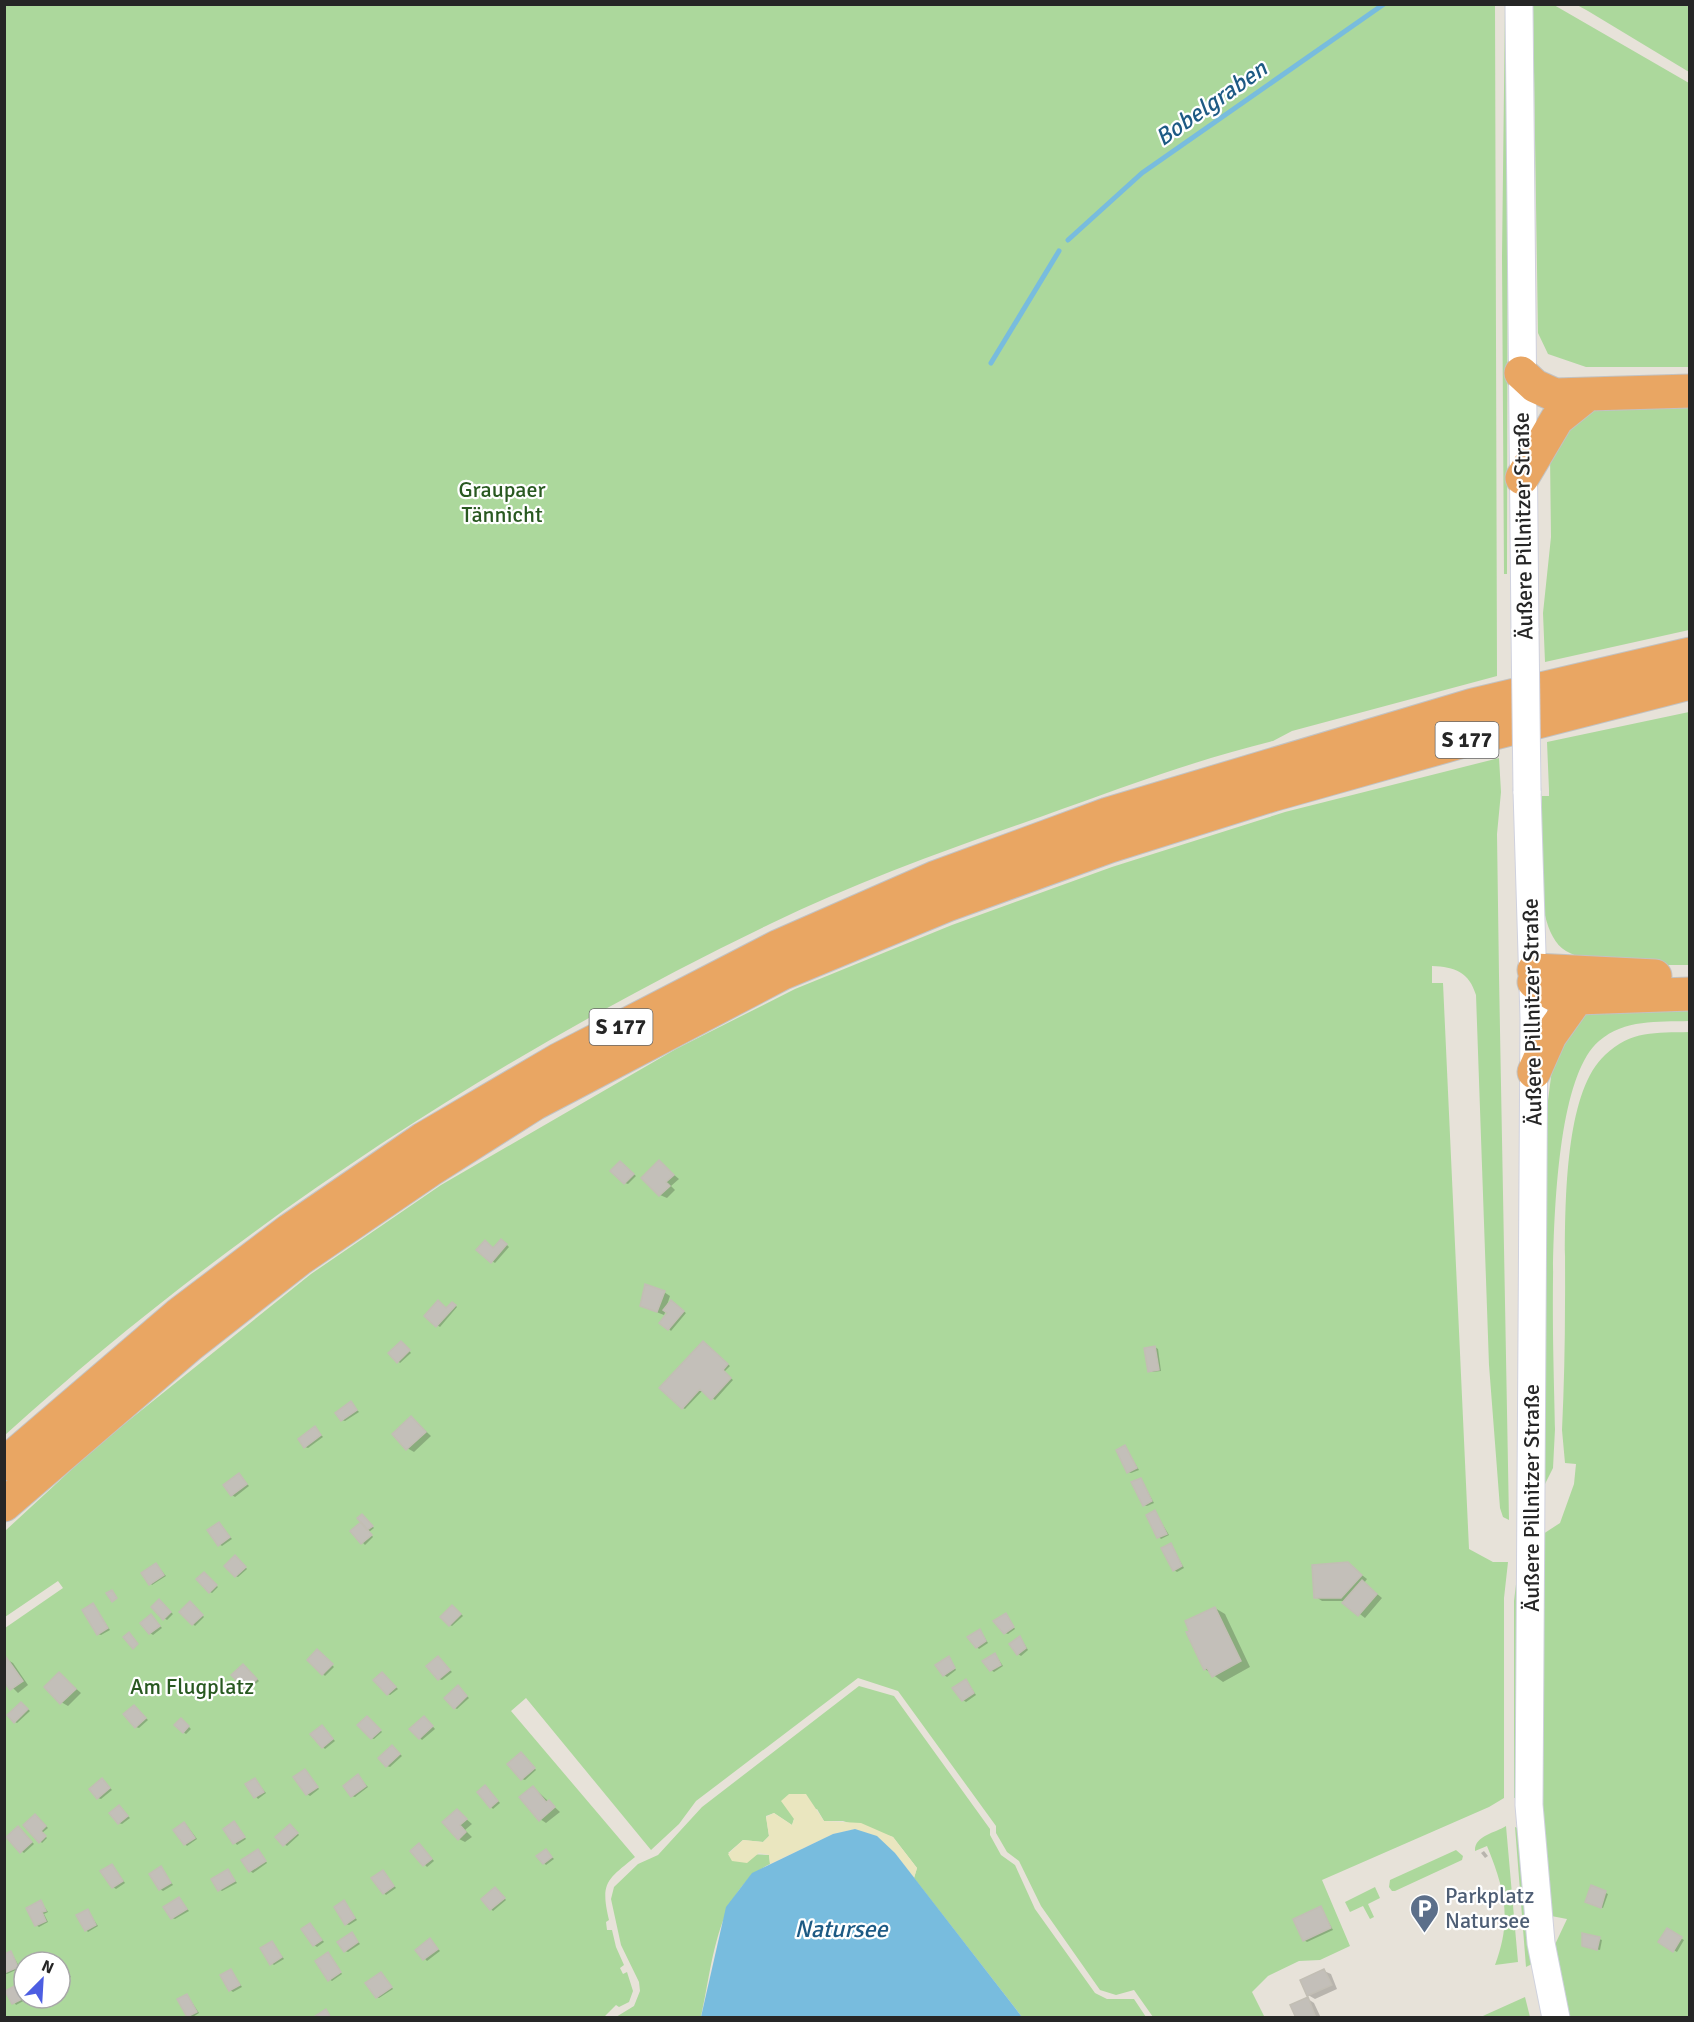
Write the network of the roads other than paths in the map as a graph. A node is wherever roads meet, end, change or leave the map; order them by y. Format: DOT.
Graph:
graph roads {
  1 [pos="1519,4"];
  2 [pos="1521,373"];
  3 [pos="1689,375"];
  4 [pos="1689,391"];
  5 [pos="1587,396"];
  6 [pos="1522,478"];
  7 [pos="1689,654"];
  8 [pos="1681,688"];
  9 [pos="1534,976"];
  10 [pos="1689,977"];
  11 [pos="1689,994"];
  12 [pos="1577,999"];
  13 [pos="1534,1072"];
  14 [pos="4,1464"];
  15 [pos="4,1505"];
  16 [pos="1556,2018"];
  1 -- 2 [label="main road, Äußere Pillnitzer Straße"];
  2 -- 3 [label="highway"];
  2 -- 5 [label="highway"];
  2 -- 6 [label="main road, Äußere Pillnitzer Straße"];
  4 -- 5 [label="highway"];
  5 -- 6 [label="highway"];
  6 -- 9 [label="main road, Äußere Pillnitzer Straße, bridge"];
  7 -- 14 [label="highway, S 177"];
  8 -- 15 [label="highway, S 177"];
  9 -- 10 [label="highway"];
  9 -- 12 [label="highway"];
  9 -- 13 [label="main road, Äußere Pillnitzer Straße"];
  11 -- 12 [label="highway"];
  12 -- 13 [label="highway"];
  13 -- 16 [label="main road, Äußere Pillnitzer Straße"];
}
